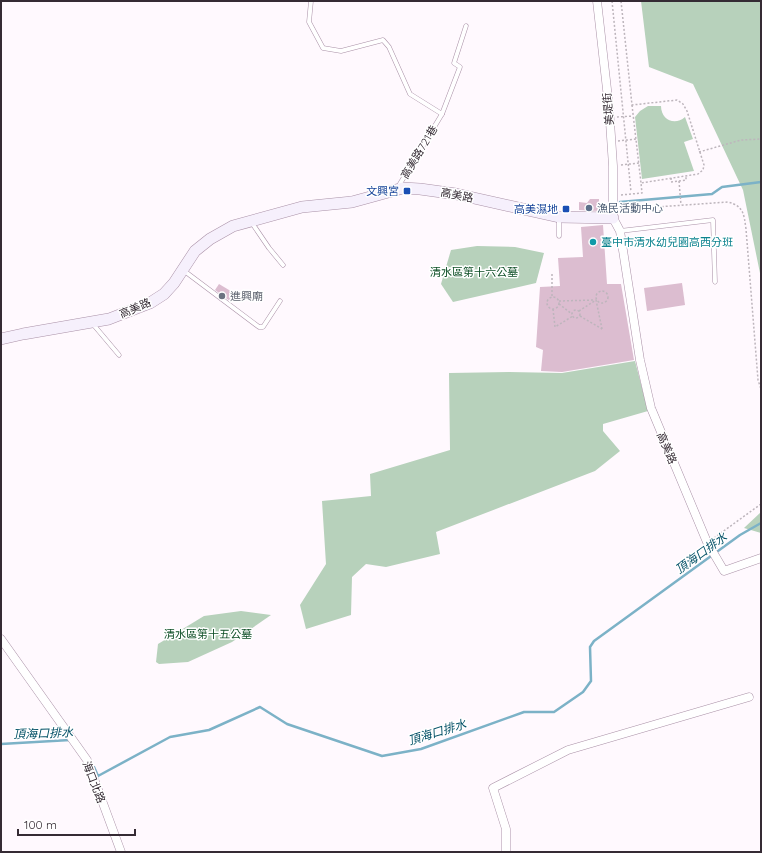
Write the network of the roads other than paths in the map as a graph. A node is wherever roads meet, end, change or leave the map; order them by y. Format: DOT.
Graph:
graph roads {
  1 [pos="311,1"];
  2 [pos="597,1"];
  3 [pos="466,26"];
  4 [pos="442,114"];
  5 [pos="396,190"];
  6 [pos="616,215"];
  7 [pos="559,218"];
  8 [pos="251,221"];
  9 [pos="620,231"];
  10 [pos="559,236"];
  11 [pos="283,265"];
  12 [pos="183,269"];
  13 [pos="715,282"];
  14 [pos="280,301"];
  15 [pos="91,323"];
  16 [pos="1,339"];
  17 [pos="119,355"];
  18 [pos="761,558"];
  19 [pos="1,639"];
  20 [pos="749,697"];
  21 [pos="121,852"];
  22 [pos="506,852"];
  1 -- 4 [label="lane, 高美路721巷"];
  2 -- 6 [label="street, 美堤街"];
  3 -- 4 [label="lane, 高美路721巷"];
  4 -- 5 [label="lane, 高美路721巷"];
  5 -- 7 [label="street, 高美路"];
  5 -- 8 [label="street, 高美路"];
  6 -- 7 [label="street, 高美路"];
  6 -- 9 [label="street, 高美路"];
  7 -- 10 [label="lane"];
  8 -- 11 [label="lane"];
  8 -- 12 [label="street, 高美路"];
  9 -- 13 [label="lane"];
  9 -- 18 [label="street, 高美路"];
  12 -- 14 [label="lane"];
  12 -- 15 [label="street, 高美路"];
  15 -- 16 [label="street, 高美路"];
  15 -- 17 [label="lane"];
  19 -- 21 [label="street, 海口北路"];
  20 -- 22 [label="street"];
}
